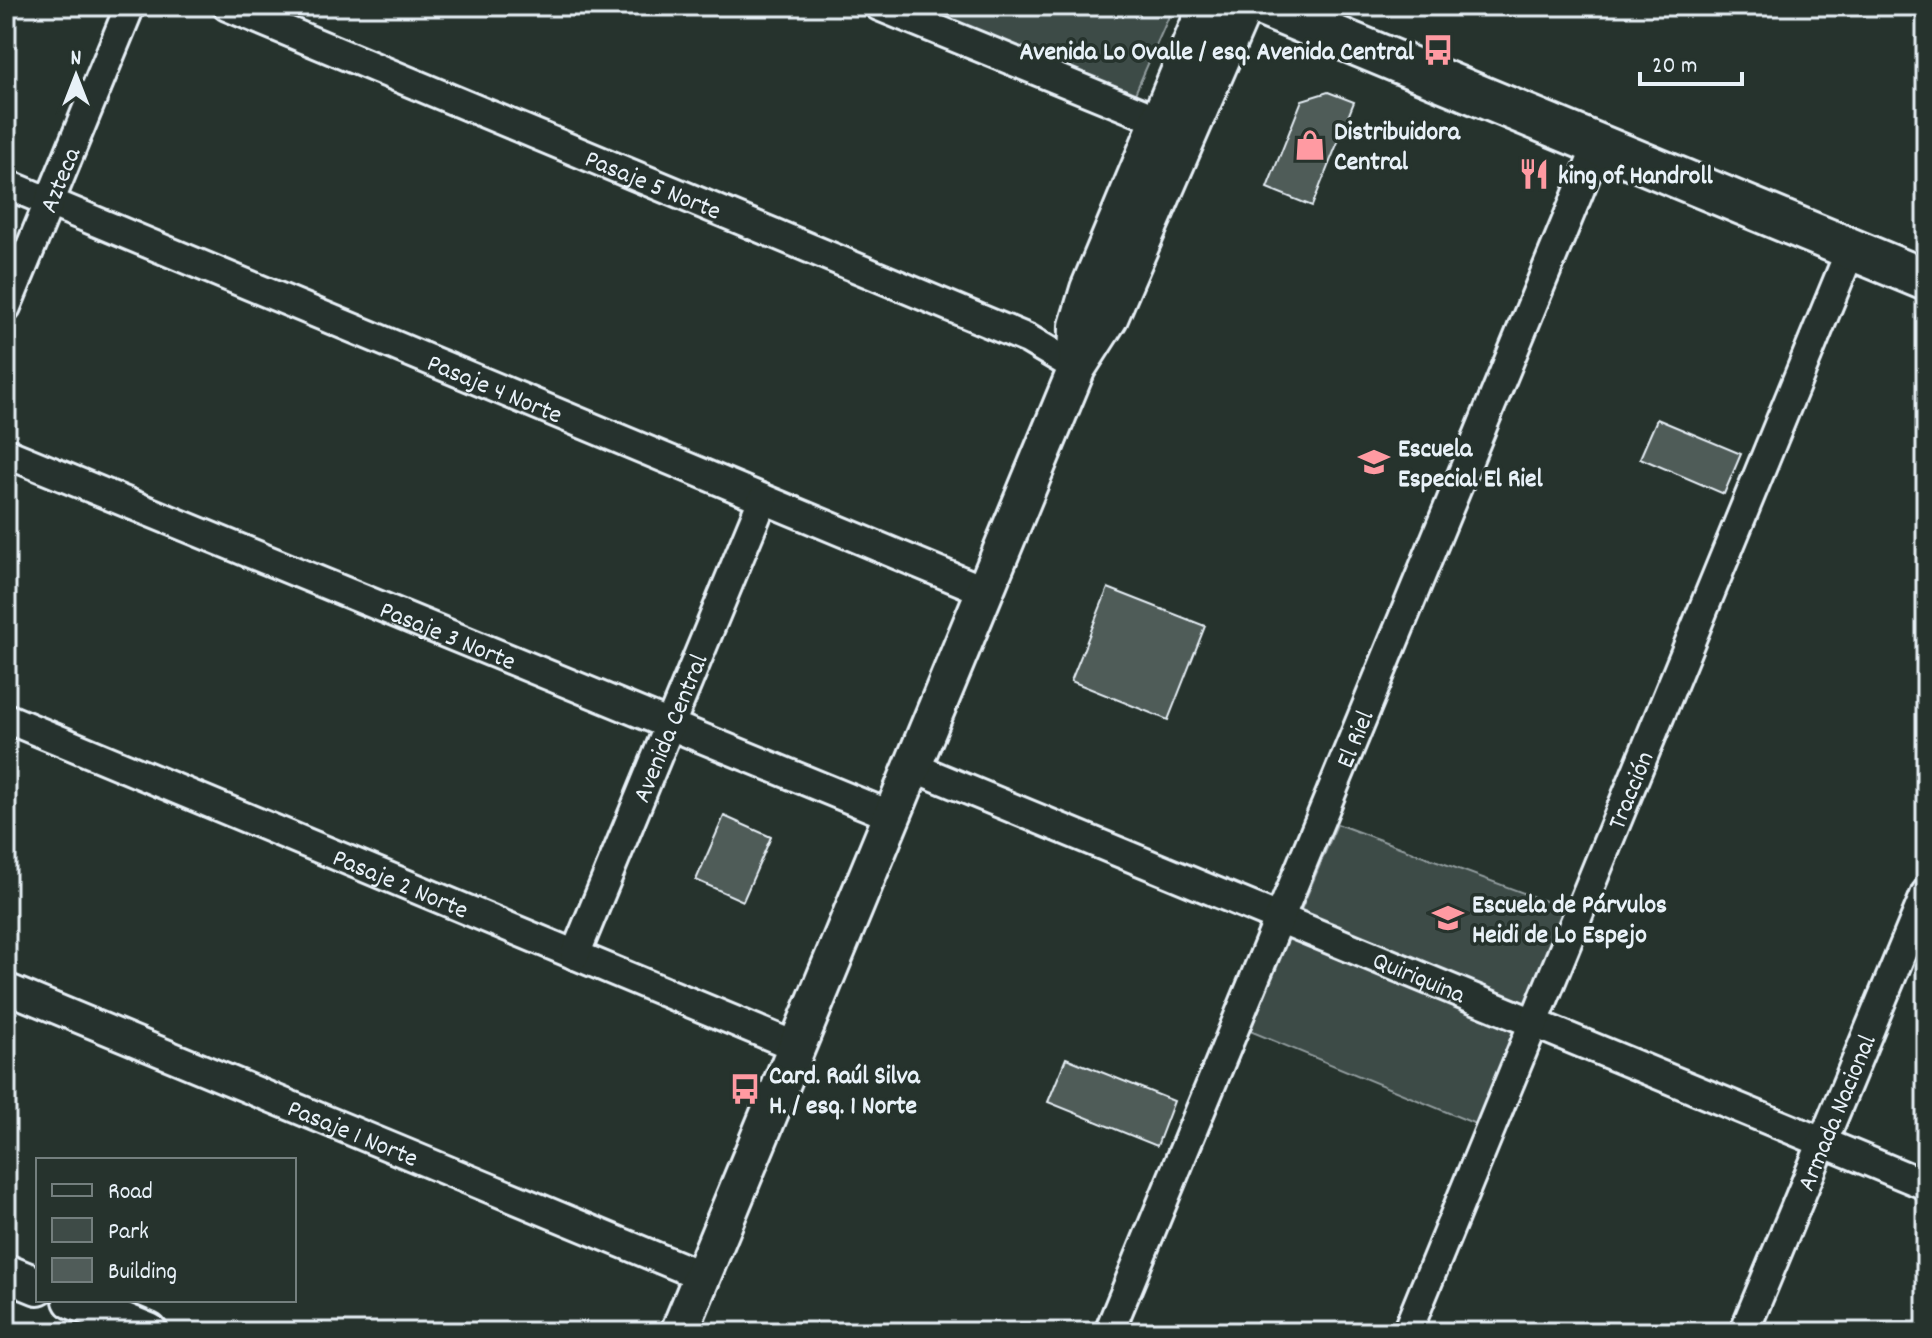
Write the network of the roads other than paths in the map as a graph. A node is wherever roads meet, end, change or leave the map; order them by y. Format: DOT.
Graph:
graph roads {
  1 [pos="130,6"];
  2 [pos="227,6"];
  3 [pos="879,6"];
  4 [pos="1207,6"];
  5 [pos="1244,6"];
  6 [pos="1262,6"];
  7 [pos="1158,120"];
  8 [pos="1598,145"];
  9 [pos="6,184"];
  10 [pos="49,202"];
  11 [pos="1851,249"];
  12 [pos="1926,280"];
  13 [pos="6,307"];
  14 [pos="1077,368"];
  15 [pos="6,453"];
  16 [pos="763,499"];
  17 [pos="985,591"];
  18 [pos="6,718"];
  19 [pos="670,725"];
  20 [pos="913,767"];
  21 [pos="892,816"];
  22 [pos="1926,893"];
  23 [pos="1279,918"];
  24 [pos="575,955"];
  25 [pos="6,988"];
  26 [pos="1533,1023"];
  27 [pos="797,1047"];
  28 [pos="1823,1142"];
  29 [pos="1926,1185"];
  30 [pos="6,1273"];
  31 [pos="702,1276"];
  32 [pos="36,1285"];
  33 [pos="77,1302"];
  34 [pos="149,1332"];
  35 [pos="679,1332"];
  36 [pos="1109,1332"];
  37 [pos="1407,1332"];
  38 [pos="1744,1332"];
  1 -- 10 [label="street, Azteca"];
  2 -- 14 [label="street, Pasaje 5 Norte"];
  3 -- 7 [label="street"];
  4 -- 7 [label="street"];
  5 -- 14 [label="street"];
  6 -- 8 [label="main road"];
  7 -- 14 [label="street"];
  8 -- 11 [label="main road"];
  8 -- 23 [label="street, El Riel"];
  9 -- 10 [label="street, Pasaje 4 Norte"];
  10 -- 13 [label="street, Azteca"];
  10 -- 16 [label="street, Pasaje 4 Norte"];
  11 -- 12 [label="main road"];
  11 -- 26 [label="street, Tracción"];
  14 -- 17 [label="street"];
  15 -- 19 [label="street, Pasaje 3 Norte"];
  16 -- 17 [label="street, Pasaje 4 Norte"];
  16 -- 19 [label="street, Avenida Central"];
  17 -- 20 [label="street"];
  18 -- 24 [label="street, Pasaje 2 Norte"];
  19 -- 21 [label="street, Pasaje 3 Norte"];
  19 -- 24 [label="street, Avenida Central"];
  20 -- 21 [label="street"];
  20 -- 23 [label="street, Quiriquina"];
  21 -- 27 [label="street"];
  22 -- 28 [label="street, Armada Nacional"];
  23 -- 26 [label="street, Quiriquina"];
  23 -- 36 [label="street, El Riel"];
  24 -- 27 [label="street, Pasaje 2 Norte"];
  25 -- 31 [label="street, Pasaje 1 Norte"];
  26 -- 28 [label="street, Quiriquina"];
  26 -- 37 [label="street, Tracción"];
  27 -- 31 [label="street"];
  28 -- 29 [label="street, Quiriquina"];
  28 -- 38 [label="street, Armada Nacional"];
  30 -- 32 [label="street"];
  31 -- 35 [label="street"];
  33 -- 34 [label="street"];
}
